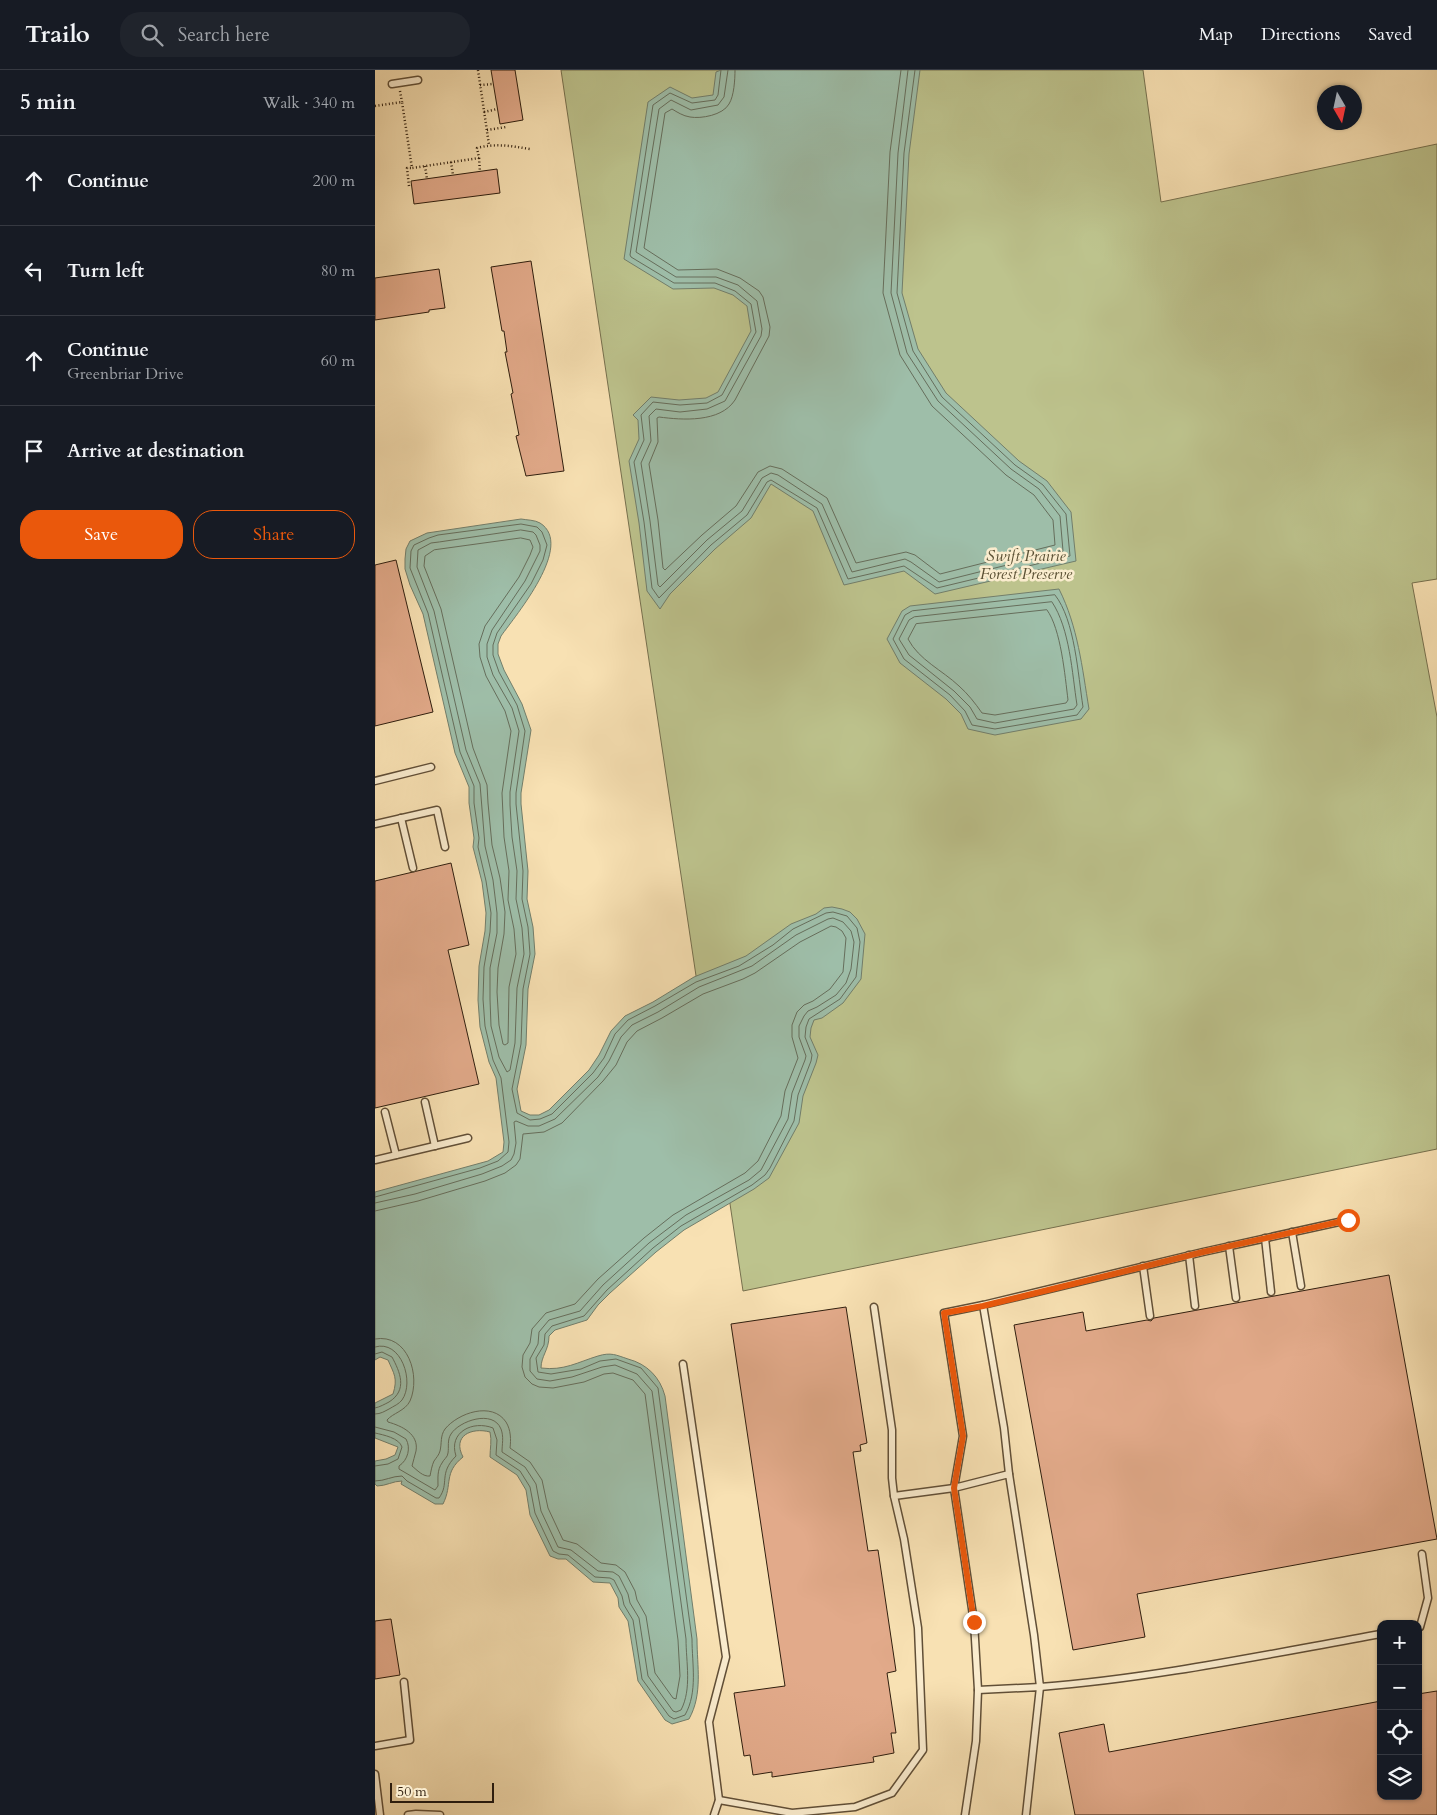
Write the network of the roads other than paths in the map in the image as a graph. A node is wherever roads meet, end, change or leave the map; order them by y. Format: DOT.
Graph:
graph roads {
  1 [pos="418,80"];
  2 [pos="393,84"];
  3 [pos="431,767"];
  4 [pos="375,781"];
  5 [pos="401,818"];
  6 [pos="375,824"];
  7 [pos="445,847"];
  8 [pos="413,868"];
  9 [pos="425,1102"];
  10 [pos="385,1112"];
  11 [pos="469,1138"];
  12 [pos="435,1146"];
  13 [pos="396,1155"];
  14 [pos="375,1160"];
  15 [pos="1348,1220"];
  16 [pos="1292,1232"];
  17 [pos="1265,1238"];
  18 [pos="1229,1246"];
  19 [pos="1189,1255"];
  20 [pos="1143,1266"];
  21 [pos="1301,1286"];
  22 [pos="1271,1292"];
  23 [pos="1236,1298"];
  24 [pos="983,1306"];
  25 [pos="1195,1306"];
  26 [pos="874,1307"];
  27 [pos="1150,1316"];
  28 [pos="683,1364"];
  29 [pos="1009,1474"];
  30 [pos="954,1488"];
  31 [pos="894,1496"];
  32 [pos="1422,1554"];
  33 [pos="1422,1620"];
  34 [pos="1377,1635"];
  35 [pos="403,1682"];
  36 [pos="1040,1687"];
  37 [pos="978,1690"];
  38 [pos="375,1746"];
  39 [pos="375,1774"];
  40 [pos="719,1800"];
  41 [pos="380,1815"];
  42 [pos="408,1815"];
  43 [pos="440,1815"];
  44 [pos="714,1815"];
  45 [pos="965,1815"];
  46 [pos="1026,1815"];
  1 -- 2 [label="lane"];
  3 -- 4 [label="lane"];
  5 -- 6 [label="lane"];
  5 -- 7 [label="lane"];
  5 -- 8 [label="lane"];
  9 -- 12 [label="lane"];
  10 -- 13 [label="lane"];
  11 -- 12 [label="lane"];
  12 -- 13 [label="lane"];
  13 -- 14 [label="lane"];
  15 -- 16 [label="lane"];
  16 -- 17 [label="lane"];
  16 -- 21 [label="lane"];
  17 -- 18 [label="lane"];
  17 -- 22 [label="lane"];
  18 -- 19 [label="lane"];
  18 -- 23 [label="lane"];
  19 -- 20 [label="lane"];
  19 -- 25 [label="lane"];
  20 -- 24 [label="lane"];
  20 -- 27 [label="lane"];
  24 -- 29 [label="lane"];
  24 -- 30 [label="lane"];
  26 -- 31 [label="lane"];
  28 -- 40 [label="lane"];
  29 -- 30 [label="lane"];
  29 -- 36 [label="lane"];
  30 -- 31 [label="lane"];
  30 -- 37 [label="lane"];
  31 -- 40 [label="lane"];
  32 -- 33 [label="lane"];
  34 -- 36 [label="lane"];
  35 -- 38 [label="lane"];
  36 -- 37 [label="lane"];
  36 -- 46 [label="lane"];
  37 -- 45 [label="lane"];
  39 -- 41 [label="lane"];
  40 -- 44 [label="lane"];
  42 -- 43 [label="lane"];
}
